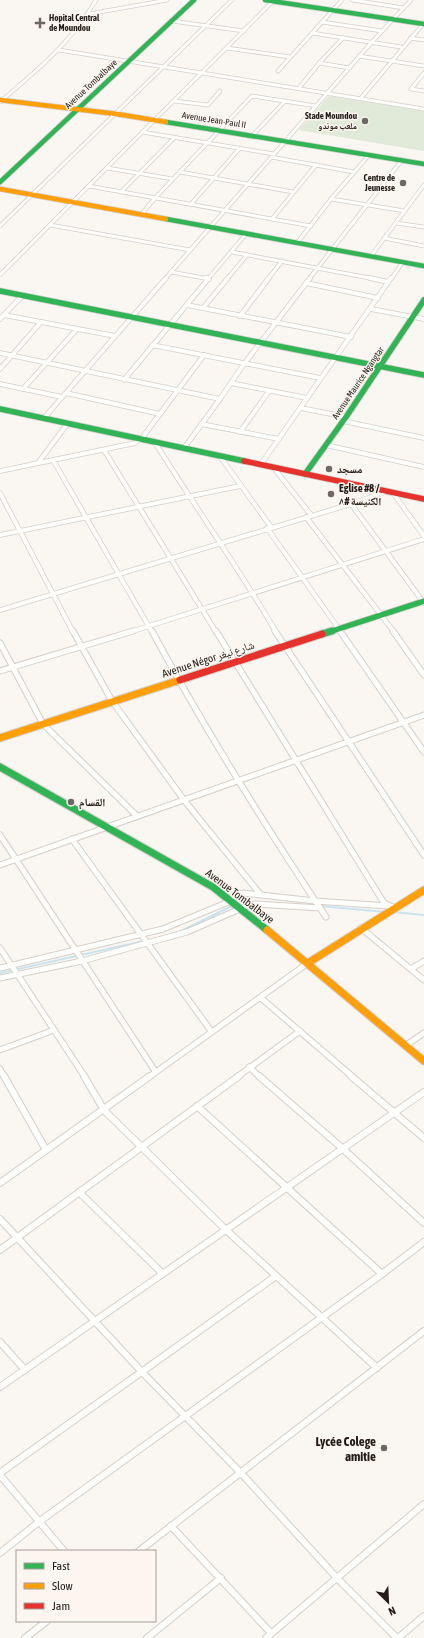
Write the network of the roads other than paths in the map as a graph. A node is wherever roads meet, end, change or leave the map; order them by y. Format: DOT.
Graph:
graph roads {
  1 [pos="96,0"];
  2 [pos="168,0"];
  3 [pos="194,0"];
  4 [pos="232,0"];
  5 [pos="265,0"];
  6 [pos="342,0"];
  7 [pos="352,0"];
  8 [pos="411,0"];
  9 [pos="274,1"];
  10 [pos="374,1"];
  11 [pos="404,8"];
  12 [pos="333,10"];
  13 [pos="89,14"];
  14 [pos="394,20"];
  15 [pos="172,21"];
  16 [pos="322,22"];
  17 [pos="424,24"];
  18 [pos="206,26"];
  19 [pos="244,31"];
  20 [pos="382,31"];
  21 [pos="312,33"];
  22 [pos="343,38"];
  23 [pos="410,38"];
  24 [pos="424,40"];
  25 [pos="370,43"];
  26 [pos="402,47"];
  27 [pos="227,48"];
  28 [pos="59,50"];
  29 [pos="359,56"];
  30 [pos="290,57"];
  31 [pos="129,61"];
  32 [pos="392,61"];
  33 [pos="319,62"];
  34 [pos="424,66"];
  35 [pos="165,67"];
  36 [pos="350,68"];
  37 [pos="278,71"];
  38 [pos="424,72"];
  39 [pos="203,73"];
  40 [pos="299,88"];
  41 [pos="424,90"];
  42 [pos="220,91"];
  43 [pos="328,93"];
  44 [pos="362,98"];
  45 [pos="0,101"];
  46 [pos="174,101"];
  47 [pos="284,101"];
  48 [pos="316,106"];
  49 [pos="77,109"];
  50 [pos="424,109"];
  51 [pos="117,114"];
  52 [pos="155,120"];
  53 [pos="220,130"];
  54 [pos="142,132"];
  55 [pos="253,135"];
  56 [pos="175,137"];
  57 [pos="285,141"];
  58 [pos="207,143"];
  59 [pos="240,148"];
  60 [pos="369,155"];
  61 [pos="272,156"];
  62 [pos="402,160"];
  63 [pos="424,164"];
  64 [pos="316,165"];
  65 [pos="106,168"];
  66 [pos="180,172"];
  67 [pos="354,172"];
  68 [pos="140,174"];
  69 [pos="214,178"];
  70 [pos="173,179"];
  71 [pos="0,182"];
  72 [pos="247,184"];
  73 [pos="424,185"];
  74 [pos="89,186"];
  75 [pos="0,189"];
  76 [pos="122,192"];
  77 [pos="293,192"];
  78 [pos="32,194"];
  79 [pos="155,198"];
  80 [pos="331,199"];
  81 [pos="72,202"];
  82 [pos="191,204"];
  83 [pos="367,205"];
  84 [pos="225,211"];
  85 [pos="404,211"];
  86 [pos="141,215"];
  87 [pos="272,219"];
  88 [pos="396,223"];
  89 [pos="50,225"];
  90 [pos="0,226"];
  91 [pos="311,226"];
  92 [pos="210,227"];
  93 [pos="424,227"];
  94 [pos="246,234"];
  95 [pos="384,238"];
  96 [pos="297,243"];
  97 [pos="424,246"];
  98 [pos="190,250"];
  99 [pos="334,250"];
  100 [pos="232,252"];
  101 [pos="247,255"];
  102 [pos="370,256"];
  103 [pos="282,261"];
  104 [pos="403,262"];
  105 [pos="424,266"];
  106 [pos="318,268"];
  107 [pos="171,272"];
  108 [pos="0,275"];
  109 [pos="209,279"];
  110 [pos="388,282"];
  111 [pos="306,283"];
  112 [pos="0,292"];
  113 [pos="22,296"];
  114 [pos="378,298"];
  115 [pos="424,300"];
  116 [pos="187,305"];
  117 [pos="203,308"];
  118 [pos="371,309"];
  119 [pos="4,315"];
  120 [pos="240,316"];
  121 [pos="413,317"];
  122 [pos="131,318"];
  123 [pos="0,319"];
  124 [pos="424,319"];
  125 [pos="41,322"];
  126 [pos="276,323"];
  127 [pos="170,326"];
  128 [pos="77,329"];
  129 [pos="115,336"];
  130 [pos="351,337"];
  131 [pos="260,343"];
  132 [pos="152,346"];
  133 [pos="0,353"];
  134 [pos="204,355"];
  135 [pos="12,356"];
  136 [pos="336,358"];
  137 [pos="46,363"];
  138 [pos="244,364"];
  139 [pos="379,366"];
  140 [pos="0,369"];
  141 [pos="85,371"];
  142 [pos="424,375"];
  143 [pos="320,378"];
  144 [pos="124,380"];
  145 [pos="0,384"];
  146 [pos="231,384"];
  147 [pos="23,389"];
  148 [pos="178,391"];
  149 [pos="268,391"];
  150 [pos="64,395"];
  151 [pos="307,398"];
  152 [pos="220,399"];
  153 [pos="301,408"];
  154 [pos="0,409"];
  155 [pos="160,414"];
  156 [pos="44,418"];
  157 [pos="344,420"];
  158 [pos="68,423"];
  159 [pos="201,424"];
  160 [pos="240,432"];
  161 [pos="142,438"];
  162 [pos="424,438"];
  163 [pos="280,439"];
  164 [pos="154,441"];
  165 [pos="326,445"];
  166 [pos="184,448"];
  167 [pos="104,450"];
  168 [pos="219,455"];
  169 [pos="53,460"];
  170 [pos="38,463"];
  171 [pos="262,464"];
  172 [pos="424,466"];
  173 [pos="274,468"];
  174 [pos="0,471"];
  175 [pos="305,474"];
  176 [pos="240,486"];
  177 [pos="390,492"];
  178 [pos="0,494"];
  179 [pos="189,497"];
  180 [pos="424,499"];
  181 [pos="350,504"];
  182 [pos="138,507"];
  183 [pos="311,515"];
  184 [pos="86,517"];
  185 [pos="306,517"];
  186 [pos="269,528"];
  187 [pos="20,531"];
  188 [pos="0,535"];
  189 [pos="424,538"];
  190 [pos="219,543"];
  191 [pos="385,551"];
  192 [pos="170,558"];
  193 [pos="343,564"];
  194 [pos="118,574"];
  195 [pos="303,577"];
  196 [pos="53,593"];
  197 [pos="253,593"];
  198 [pos="424,602"];
  199 [pos="0,610"];
  200 [pos="202,610"];
  201 [pos="382,615"];
  202 [pos="149,626"];
  203 [pos="339,628"];
  204 [pos="0,643"];
  205 [pos="81,646"];
  206 [pos="284,646"];
  207 [pos="234,662"];
  208 [pos="13,667"];
  209 [pos="0,671"];
  210 [pos="424,675"];
  211 [pos="178,680"];
  212 [pos="112,701"];
  213 [pos="424,716"];
  214 [pos="403,722"];
  215 [pos="43,724"];
  216 [pos="0,738"];
  217 [pos="350,743"];
  218 [pos="424,752"];
  219 [pos="296,761"];
  220 [pos="0,767"];
  221 [pos="237,781"];
  222 [pos="184,800"];
  223 [pos="137,816"];
  224 [pos="106,827"];
  225 [pos="0,835"];
  226 [pos="72,839"];
  227 [pos="424,855"];
  228 [pos="16,859"];
  229 [pos="0,865"];
  230 [pos="424,890"];
  231 [pos="260,894"];
  232 [pos="231,901"];
  233 [pos="315,901"];
  234 [pos="240,908"];
  235 [pos="392,908"];
  236 [pos="320,909"];
  237 [pos="326,917"];
  238 [pos="361,928"];
  239 [pos="145,939"];
  240 [pos="0,948"];
  241 [pos="75,950"];
  242 [pos="82,961"];
  243 [pos="424,961"];
  244 [pos="308,963"];
  245 [pos="12,967"];
  246 [pos="0,968"];
  247 [pos="411,969"];
  248 [pos="16,974"];
  249 [pos="0,978"];
  250 [pos="424,980"];
  251 [pos="261,998"];
  252 [pos="54,1030"];
  253 [pos="211,1031"];
  254 [pos="300,1031"];
  255 [pos="424,1033"];
  256 [pos="405,1046"];
  257 [pos="0,1050"];
  258 [pos="424,1061"];
  259 [pos="249,1067"];
  260 [pos="0,1069"];
  261 [pos="155,1071"];
  262 [pos="424,1092"];
  263 [pos="197,1106"];
  264 [pos="104,1110"];
  265 [pos="394,1112"];
  266 [pos="424,1138"];
  267 [pos="140,1146"];
  268 [pos="342,1148"];
  269 [pos="46,1150"];
  270 [pos="0,1183"];
  271 [pos="286,1187"];
  272 [pos="79,1192"];
  273 [pos="0,1220"];
  274 [pos="424,1223"];
  275 [pos="225,1229"];
  276 [pos="17,1238"];
  277 [pos="424,1242"];
  278 [pos="0,1250"];
  279 [pos="162,1273"];
  280 [pos="382,1274"];
  281 [pos="276,1276"];
  282 [pos="321,1318"];
  283 [pos="95,1322"];
  284 [pos="424,1331"];
  285 [pos="0,1342"];
  286 [pos="377,1368"];
  287 [pos="25,1370"];
  288 [pos="142,1372"];
  289 [pos="0,1387"];
  290 [pos="185,1416"];
  291 [pos="241,1473"];
  292 [pos="0,1474"];
  293 [pos="424,1504"];
  294 [pos="40,1521"];
  295 [pos="171,1526"];
  296 [pos="63,1550"];
  297 [pos="140,1550"];
  298 [pos="0,1553"];
  299 [pos="221,1578"];
  300 [pos="337,1578"];
  301 [pos="424,1616"];
  302 [pos="46,1622"];
  303 [pos="269,1636"];
  304 [pos="25,1638"];
  305 [pos="148,1638"];
  306 [pos="398,1638"];
  1 -- 13 [label="street"];
  2 -- 13 [label="street"];
  3 -- 15 [label="street, Avenue Tombalbaye"];
  4 -- 18 [label="street"];
  5 -- 9 [label="street"];
  6 -- 12 [label="street"];
  7 -- 10 [label="street"];
  8 -- 11 [label="street"];
  9 -- 12 [label="street"];
  9 -- 19 [label="street"];
  10 -- 11 [label="street"];
  11 -- 14 [label="street"];
  12 -- 14 [label="street"];
  12 -- 16 [label="street"];
  13 -- 28 [label="street"];
  14 -- 17 [label="street"];
  14 -- 20 [label="street"];
  15 -- 18 [label="street"];
  15 -- 31 [label="street, Avenue Tombalbaye"];
  16 -- 20 [label="street"];
  16 -- 21 [label="street"];
  17 -- 23 [label="street"];
  18 -- 19 [label="street"];
  18 -- 35 [label="street"];
  19 -- 27 [label="street"];
  20 -- 25 [label="street"];
  21 -- 22 [label="street"];
  21 -- 30 [label="street"];
  22 -- 25 [label="street"];
  22 -- 33 [label="street"];
  23 -- 24 [label="street"];
  23 -- 26 [label="street"];
  25 -- 26 [label="street"];
  25 -- 29 [label="street"];
  26 -- 32 [label="street"];
  27 -- 30 [label="street"];
  27 -- 39 [label="street"];
  28 -- 31 [label="street"];
  28 -- 45 [label="street"];
  29 -- 32 [label="street"];
  29 -- 36 [label="street"];
  30 -- 37 [label="street"];
  31 -- 35 [label="street"];
  31 -- 49 [label="street, Avenue Tombalbaye"];
  32 -- 34 [label="street"];
  32 -- 44 [label="street"];
  33 -- 36 [label="street"];
  33 -- 40 [label="street"];
  35 -- 39 [label="street"];
  35 -- 51 [label="street"];
  36 -- 43 [label="street"];
  38 -- 41 [label="street"];
  39 -- 40 [label="street"];
  39 -- 46 [label="street"];
  40 -- 43 [label="street"];
  42 -- 46 [label="street"];
  43 -- 44 [label="street"];
  43 -- 48 [label="street"];
  44 -- 50 [label="street"];
  45 -- 49 [label="street, Avenue Jean-Paul II"];
  46 -- 52 [label="street"];
  47 -- 48 [label="street"];
  47 -- 53 [label="street"];
  47 -- 55 [label="street"];
  48 -- 57 [label="street"];
  49 -- 51 [label="street, Avenue Jean-Paul II"];
  49 -- 71 [label="street, Avenue Tombalbaye"];
  51 -- 52 [label="street, Avenue Jean-Paul II"];
  51 -- 78 [label="street"];
  52 -- 53 [label="street, Avenue Jean-Paul II"];
  52 -- 54 [label="street"];
  53 -- 55 [label="street, Avenue Jean-Paul II"];
  53 -- 58 [label="street"];
  54 -- 56 [label="street"];
  54 -- 65 [label="street"];
  55 -- 57 [label="street, Avenue Jean-Paul II"];
  56 -- 58 [label="street"];
  56 -- 68 [label="street"];
  57 -- 60 [label="street, Avenue Jean-Paul II"];
  57 -- 61 [label="street"];
  58 -- 59 [label="street"];
  58 -- 66 [label="street"];
  59 -- 61 [label="street"];
  59 -- 69 [label="street"];
  60 -- 62 [label="street, Avenue Jean-Paul II"];
  60 -- 67 [label="street"];
  61 -- 64 [label="street"];
  61 -- 72 [label="street"];
  62 -- 63 [label="street, Avenue Jean-Paul II"];
  62 -- 83 [label="street"];
  64 -- 67 [label="street"];
  64 -- 77 [label="street"];
  65 -- 68 [label="street"];
  65 -- 74 [label="street"];
  66 -- 69 [label="street"];
  66 -- 70 [label="street"];
  67 -- 80 [label="street"];
  68 -- 70 [label="street"];
  68 -- 76 [label="street"];
  69 -- 72 [label="street"];
  69 -- 82 [label="street"];
  70 -- 79 [label="street"];
  72 -- 77 [label="street"];
  72 -- 84 [label="street"];
  73 -- 85 [label="street"];
  74 -- 76 [label="street"];
  74 -- 81 [label="street"];
  75 -- 78 [label="street"];
  76 -- 79 [label="street"];
  77 -- 87 [label="street"];
  78 -- 81 [label="street"];
  78 -- 90 [label="street"];
  79 -- 82 [label="street"];
  79 -- 86 [label="street"];
  80 -- 83 [label="street"];
  80 -- 91 [label="street"];
  81 -- 86 [label="street"];
  81 -- 89 [label="street"];
  82 -- 84 [label="street"];
  83 -- 85 [label="street"];
  83 -- 99 [label="street"];
  84 -- 87 [label="street"];
  84 -- 92 [label="street"];
  85 -- 88 [label="street"];
  86 -- 92 [label="street"];
  87 -- 91 [label="street"];
  88 -- 93 [label="street"];
  88 -- 95 [label="street"];
  89 -- 98 [label="street"];
  89 -- 108 [label="street"];
  91 -- 96 [label="street"];
  92 -- 94 [label="street"];
  92 -- 98 [label="street"];
  94 -- 96 [label="street"];
  94 -- 100 [label="street"];
  95 -- 97 [label="street"];
  95 -- 102 [label="street"];
  96 -- 99 [label="street"];
  98 -- 107 [label="street"];
  99 -- 102 [label="street"];
  99 -- 106 [label="street"];
  100 -- 101 [label="street"];
  100 -- 109 [label="street"];
  101 -- 103 [label="street"];
  101 -- 117 [label="street"];
  102 -- 104 [label="street"];
  103 -- 106 [label="street"];
  103 -- 120 [label="street"];
  104 -- 105 [label="street"];
  104 -- 110 [label="street"];
  106 -- 110 [label="street"];
  106 -- 111 [label="street"];
  107 -- 109 [label="street"];
  107 -- 122 [label="street"];
  109 -- 116 [label="street"];
  110 -- 114 [label="street"];
  111 -- 114 [label="street"];
  111 -- 126 [label="street"];
  112 -- 113 [label="street"];
  113 -- 119 [label="street"];
  113 -- 122 [label="street"];
  114 -- 118 [label="street"];
  115 -- 121 [label="street, Avenue Maurice Ngangtar"];
  116 -- 117 [label="street"];
  116 -- 127 [label="street"];
  117 -- 120 [label="street"];
  118 -- 121 [label="street"];
  118 -- 130 [label="street"];
  119 -- 123 [label="street"];
  119 -- 125 [label="street"];
  120 -- 126 [label="street"];
  121 -- 124 [label="street"];
  121 -- 139 [label="street, Avenue Maurice Ngangtar"];
  122 -- 127 [label="street"];
  122 -- 129 [label="street"];
  125 -- 128 [label="street"];
  125 -- 135 [label="street"];
  126 -- 130 [label="street"];
  126 -- 131 [label="street"];
  127 -- 131 [label="street"];
  127 -- 132 [label="street"];
  128 -- 129 [label="street"];
  128 -- 137 [label="street"];
  129 -- 141 [label="street"];
  130 -- 136 [label="street"];
  131 -- 136 [label="street"];
  131 -- 138 [label="street"];
  132 -- 134 [label="street"];
  132 -- 144 [label="street"];
  133 -- 135 [label="street"];
  134 -- 138 [label="street"];
  134 -- 148 [label="street"];
  135 -- 137 [label="street"];
  135 -- 140 [label="street"];
  136 -- 139 [label="street"];
  136 -- 143 [label="street"];
  137 -- 141 [label="street"];
  137 -- 147 [label="street"];
  138 -- 143 [label="street"];
  138 -- 146 [label="street"];
  139 -- 142 [label="street"];
  139 -- 157 [label="street, Avenue Maurice Ngangtar"];
  141 -- 144 [label="street"];
  141 -- 150 [label="street"];
  143 -- 151 [label="street"];
  144 -- 148 [label="street"];
  145 -- 147 [label="street"];
  146 -- 149 [label="street"];
  146 -- 152 [label="street"];
  147 -- 150 [label="street"];
  148 -- 152 [label="street"];
  148 -- 155 [label="street"];
  149 -- 151 [label="street"];
  149 -- 160 [label="street"];
  150 -- 155 [label="street"];
  150 -- 156 [label="street"];
  151 -- 153 [label="street"];
  152 -- 159 [label="street"];
  153 -- 157 [label="street"];
  153 -- 163 [label="street"];
  154 -- 156 [label="street"];
  155 -- 161 [label="street"];
  156 -- 158 [label="street"];
  157 -- 162 [label="street"];
  157 -- 165 [label="street, Avenue Maurice Ngangtar"];
  158 -- 161 [label="street"];
  158 -- 170 [label="street"];
  159 -- 160 [label="street"];
  159 -- 166 [label="street"];
  160 -- 163 [label="street"];
  161 -- 164 [label="street"];
  161 -- 167 [label="street"];
  163 -- 171 [label="street"];
  164 -- 166 [label="street"];
  164 -- 179 [label="street"];
  165 -- 172 [label="street"];
  165 -- 175 [label="street, Avenue Maurice Ngangtar"];
  166 -- 168 [label="street"];
  167 -- 169 [label="street"];
  167 -- 182 [label="street"];
  168 -- 171 [label="street"];
  168 -- 176 [label="street"];
  169 -- 170 [label="street"];
  169 -- 184 [label="street"];
  170 -- 174 [label="street"];
  171 -- 173 [label="street"];
  173 -- 175 [label="street"];
  173 -- 183 [label="street"];
  175 -- 177 [label="street"];
  176 -- 179 [label="street"];
  176 -- 186 [label="street"];
  177 -- 180 [label="street"];
  177 -- 181 [label="street"];
  177 -- 189 [label="street"];
  178 -- 187 [label="street"];
  179 -- 182 [label="street"];
  179 -- 190 [label="street"];
  181 -- 183 [label="street"];
  181 -- 191 [label="street"];
  182 -- 184 [label="street"];
  182 -- 192 [label="street"];
  183 -- 185 [label="street"];
  184 -- 187 [label="street"];
  184 -- 194 [label="street"];
  185 -- 186 [label="street"];
  185 -- 193 [label="street"];
  186 -- 190 [label="street"];
  186 -- 195 [label="street"];
  187 -- 188 [label="street"];
  187 -- 196 [label="street"];
  189 -- 191 [label="street"];
  190 -- 192 [label="street"];
  190 -- 197 [label="street"];
  191 -- 193 [label="street"];
  191 -- 198 [label="street"];
  192 -- 194 [label="street"];
  192 -- 200 [label="street"];
  193 -- 195 [label="street"];
  193 -- 201 [label="street"];
  194 -- 196 [label="street"];
  194 -- 202 [label="street"];
  195 -- 197 [label="street"];
  195 -- 203 [label="street"];
  196 -- 199 [label="street"];
  196 -- 205 [label="street"];
  197 -- 200 [label="street"];
  197 -- 206 [label="street"];
  198 -- 201 [label="street, Avenue Négor شارع نيغر"];
  200 -- 202 [label="street"];
  200 -- 207 [label="street"];
  201 -- 203 [label="street, Avenue Négor شارع نيغر"];
  201 -- 210 [label="street"];
  202 -- 205 [label="street"];
  202 -- 211 [label="street"];
  203 -- 206 [label="street, Avenue Négor شارع نيغر"];
  203 -- 214 [label="street"];
  204 -- 208 [label="street"];
  205 -- 208 [label="street"];
  205 -- 212 [label="street"];
  206 -- 207 [label="street, Avenue Négor شارع نيغر"];
  206 -- 217 [label="street"];
  207 -- 211 [label="street, Avenue Négor شارع نيغر"];
  207 -- 219 [label="street"];
  208 -- 209 [label="street"];
  208 -- 215 [label="street"];
  211 -- 212 [label="street, Avenue Négor شارع نيغر"];
  211 -- 221 [label="street"];
  212 -- 215 [label="street, Avenue Négor شارع نيغر"];
  212 -- 222 [label="street"];
  213 -- 214 [label="street"];
  214 -- 217 [label="street"];
  214 -- 218 [label="street"];
  215 -- 216 [label="street, Avenue Négor شارع نيغر"];
  215 -- 223 [label="street"];
  217 -- 219 [label="street"];
  217 -- 227 [label="street"];
  219 -- 221 [label="street"];
  219 -- 235 [label="street"];
  220 -- 224 [label="street, Avenue Tombalbaye"];
  221 -- 222 [label="street"];
  221 -- 233 [label="street"];
  222 -- 223 [label="street"];
  222 -- 231 [label="street"];
  223 -- 224 [label="street"];
  224 -- 226 [label="street"];
  224 -- 232 [label="street, Avenue Tombalbaye"];
  225 -- 228 [label="street"];
  226 -- 228 [label="street"];
  226 -- 239 [label="street"];
  228 -- 229 [label="street"];
  228 -- 241 [label="street"];
  230 -- 235 [label="street"];
  231 -- 232 [label="street"];
  231 -- 233 [label="street"];
  232 -- 234 [label="street, Avenue Tombalbaye"];
  232 -- 239 [label="street"];
  233 -- 235 [label="street"];
  233 -- 236 [label="street"];
  234 -- 236 [label="street"];
  234 -- 239 [label="street"];
  234 -- 244 [label="street, Avenue Tombalbaye"];
  235 -- 238 [label="street"];
  236 -- 237 [label="street"];
  238 -- 244 [label="street"];
  238 -- 247 [label="street"];
  239 -- 241 [label="street"];
  239 -- 242 [label="street"];
  239 -- 253 [label="street"];
  240 -- 245 [label="street"];
  241 -- 242 [label="street"];
  241 -- 245 [label="street"];
  242 -- 248 [label="street"];
  242 -- 261 [label="street"];
  243 -- 247 [label="street"];
  244 -- 251 [label="street"];
  244 -- 256 [label="street, Avenue Tombalbaye"];
  245 -- 246 [label="street"];
  245 -- 248 [label="street"];
  247 -- 250 [label="street"];
  248 -- 249 [label="street"];
  248 -- 252 [label="street"];
  251 -- 253 [label="street"];
  251 -- 254 [label="street"];
  252 -- 257 [label="street"];
  252 -- 264 [label="street"];
  253 -- 261 [label="street"];
  254 -- 259 [label="street"];
  254 -- 265 [label="street"];
  255 -- 256 [label="street"];
  256 -- 258 [label="street, Avenue Tombalbaye"];
  259 -- 263 [label="street"];
  259 -- 268 [label="street"];
  260 -- 269 [label="street"];
  261 -- 264 [label="street"];
  262 -- 265 [label="street"];
  263 -- 267 [label="street"];
  263 -- 271 [label="street"];
  264 -- 267 [label="street"];
  264 -- 269 [label="street"];
  265 -- 266 [label="street"];
  265 -- 268 [label="street"];
  267 -- 272 [label="street"];
  267 -- 275 [label="street"];
  268 -- 271 [label="street"];
  268 -- 274 [label="street"];
  269 -- 270 [label="street"];
  271 -- 275 [label="street"];
  271 -- 280 [label="street"];
  272 -- 276 [label="street"];
  272 -- 279 [label="street"];
  273 -- 276 [label="street"];
  275 -- 279 [label="street"];
  275 -- 281 [label="street"];
  276 -- 278 [label="street"];
  276 -- 283 [label="street"];
  277 -- 280 [label="street"];
  279 -- 283 [label="street"];
  280 -- 282 [label="street"];
  281 -- 282 [label="street"];
  281 -- 288 [label="street"];
  282 -- 286 [label="street"];
  282 -- 290 [label="street"];
  283 -- 287 [label="street"];
  283 -- 288 [label="street"];
  284 -- 286 [label="street"];
  285 -- 287 [label="street"];
  286 -- 291 [label="street"];
  287 -- 289 [label="street"];
  288 -- 290 [label="street"];
  288 -- 292 [label="street"];
  290 -- 291 [label="street"];
  290 -- 294 [label="street"];
  291 -- 295 [label="street"];
  291 -- 300 [label="street"];
  292 -- 294 [label="street"];
  293 -- 300 [label="street"];
  294 -- 296 [label="street"];
  294 -- 298 [label="street"];
  295 -- 297 [label="street"];
  295 -- 299 [label="street"];
  299 -- 303 [label="street"];
  299 -- 305 [label="street"];
  300 -- 303 [label="street"];
  300 -- 306 [label="street"];
  301 -- 306 [label="street"];
  302 -- 304 [label="street"];
}
